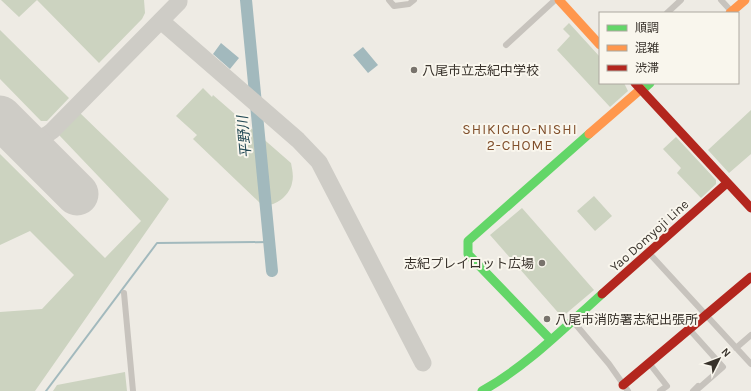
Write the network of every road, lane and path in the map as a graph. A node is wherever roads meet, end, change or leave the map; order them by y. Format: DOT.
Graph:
graph roads {
  1 [pos="389,0"];
  2 [pos="414,0"];
  3 [pos="555,0"];
  4 [pos="559,0"];
  5 [pos="682,0"];
  6 [pos="721,0"];
  7 [pos="745,0"];
  8 [pos="668,12"];
  9 [pos="731,12"];
  10 [pos="599,44"];
  11 [pos="506,45"];
  12 [pos="639,87"];
  13 [pos="727,183"];
  14 [pos="751,208"];
  15 [pos="649,253"];
  16 [pos="751,277"];
  17 [pos="124,293"];
  18 [pos="705,315"];
  19 [pos="572,320"];
  20 [pos="689,329"];
  21 [pos="751,335"];
  22 [pos="551,340"];
  23 [pos="736,348"];
  24 [pos="751,352"];
  25 [pos="745,358"];
  26 [pos="649,362"];
  27 [pos="751,364"];
  28 [pos="623,388"];
  29 [pos="133,391"];
  30 [pos="482,391"];
  31 [pos="660,391"];
  32 [pos="693,391"];
  1 -- 2 [label="street"];
  3 -- 11 [label="street"];
  4 -- 10 [label="street"];
  5 -- 8 [label="street"];
  6 -- 9 [label="street"];
  7 -- 9 [label="street"];
  12 -- 13 [label="street"];
  12 -- 22 [label="street"];
  13 -- 14 [label="street"];
  13 -- 15 [label="street, Yao Domyoji Line"];
  15 -- 18 [label="street"];
  15 -- 19 [label="street, Yao Domyoji Line"];
  16 -- 18 [label="street"];
  17 -- 29 [label="street"];
  18 -- 20 [label="street"];
  18 -- 23 [label="street"];
  19 -- 22 [label="street, Yao Domyoji Line"];
  19 -- 28 [label="street"];
  20 -- 26 [label="street"];
  20 -- 32 [label="street"];
  21 -- 23 [label="street"];
  22 -- 30 [label="street, Yao Domyoji Line"];
  23 -- 25 [label="street"];
  24 -- 25 [label="street"];
  25 -- 27 [label="street"];
  26 -- 28 [label="street"];
  26 -- 31 [label="street"];
}
